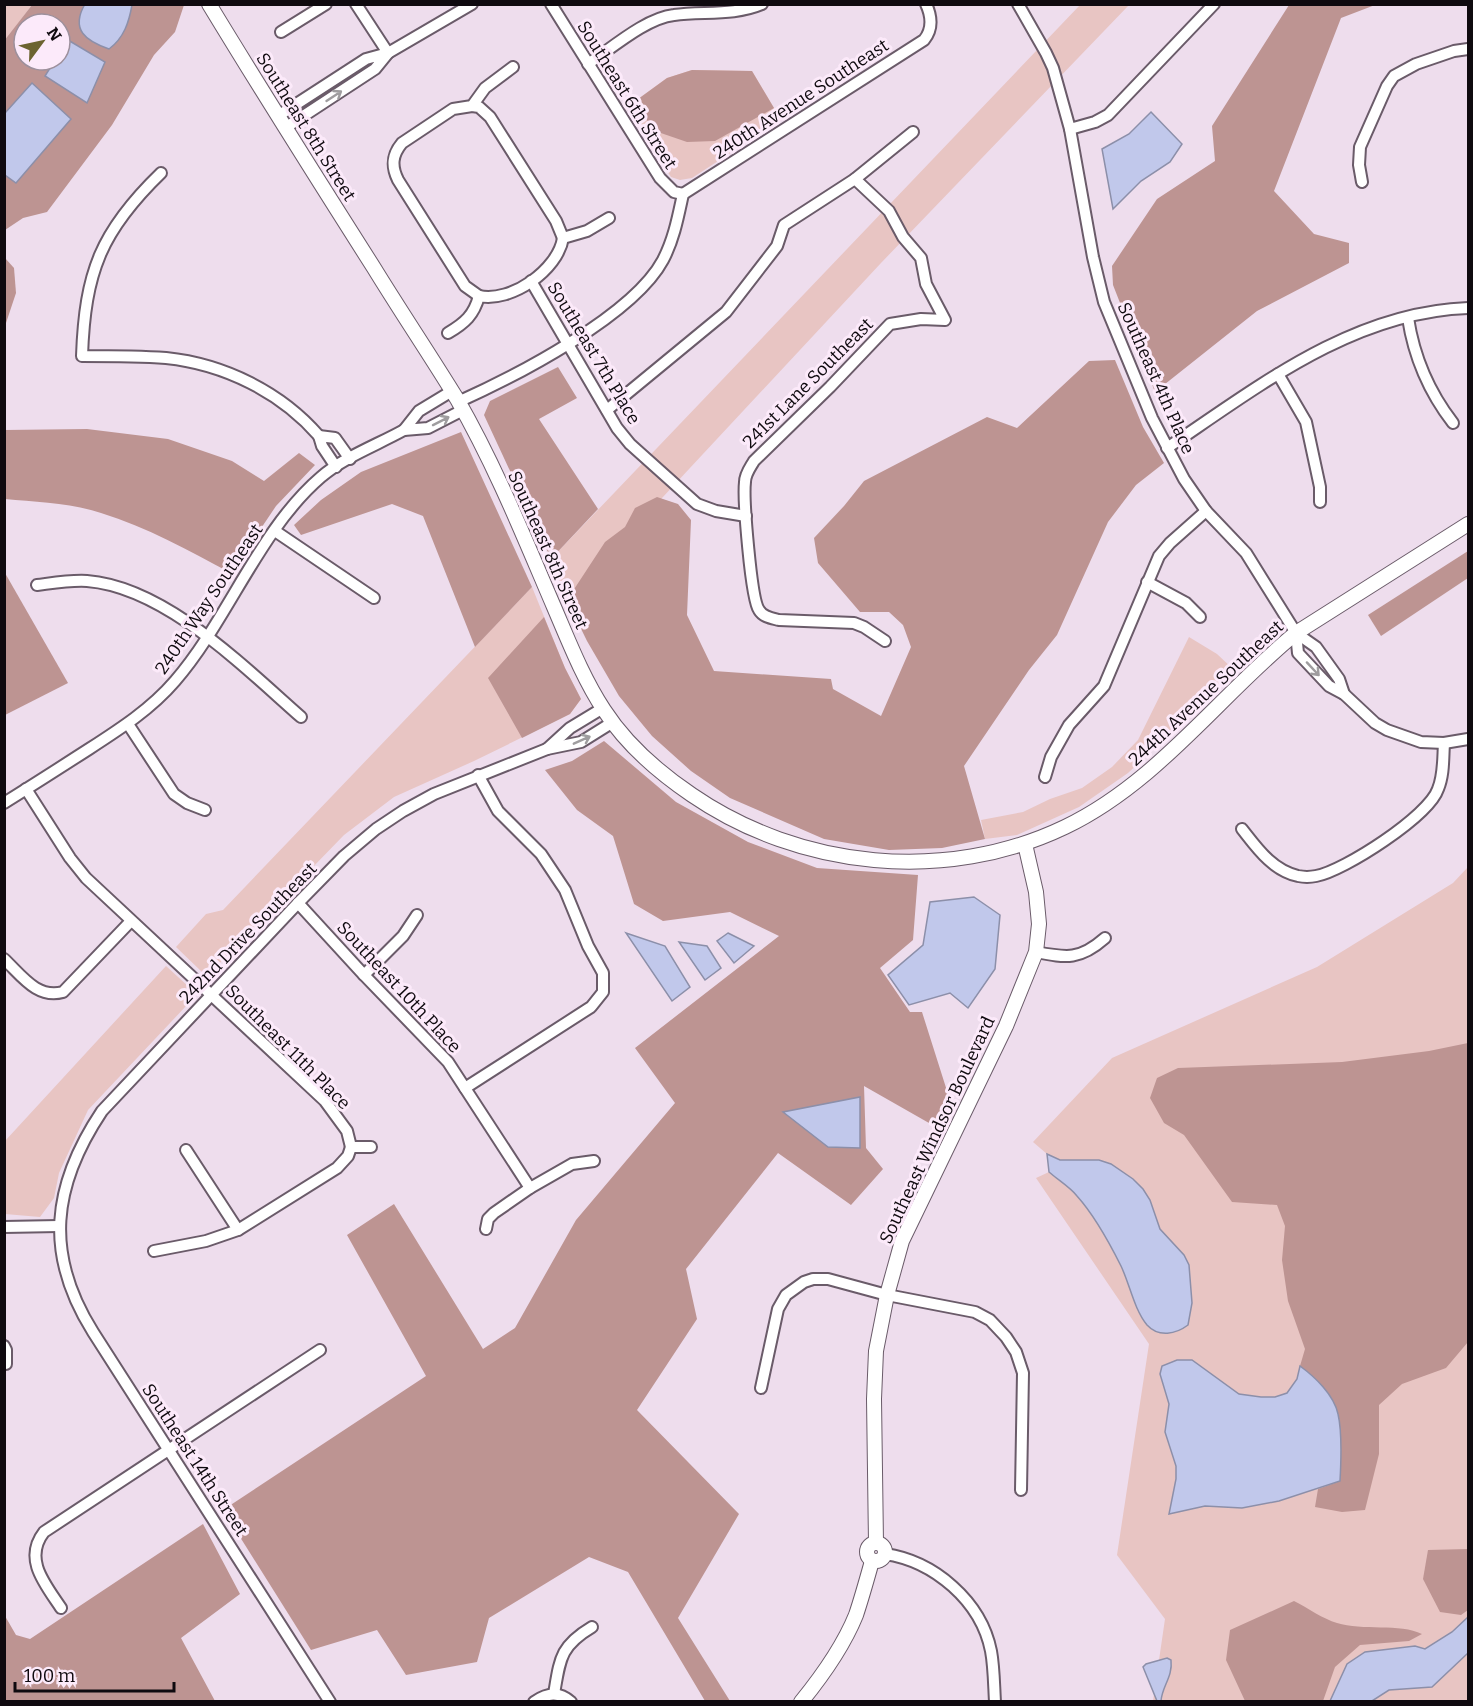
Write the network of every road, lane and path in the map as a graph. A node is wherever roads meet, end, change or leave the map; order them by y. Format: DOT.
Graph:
graph roads {
  1 [pos="208,4"];
  2 [pos="326,4"];
  3 [pos="356,4"];
  4 [pos="472,4"];
  5 [pos="550,4"];
  6 [pos="762,4"];
  7 [pos="926,4"];
  8 [pos="1018,4"];
  9 [pos="1214,4"];
  10 [pos="281,32"];
  11 [pos="1468,49"];
  12 [pos="388,53"];
  13 [pos="588,64"];
  14 [pos="513,67"];
  15 [pos="472,106"];
  16 [pos="281,122"];
  17 [pos="1070,129"];
  18 [pos="913,132"];
  19 [pos="161,173"];
  20 [pos="855,179"];
  21 [pos="1362,182"];
  22 [pos="683,194"];
  23 [pos="609,218"];
  24 [pos="563,238"];
  25 [pos="531,281"];
  26 [pos="478,296"];
  27 [pos="1468,308"];
  28 [pos="1408,318"];
  29 [pos="448,333"];
  30 [pos="568,343"];
  31 [pos="1278,374"];
  32 [pos="458,401"];
  33 [pos="607,411"];
  34 [pos="1453,423"];
  35 [pos="404,430"];
  36 [pos="319,436"];
  37 [pos="1167,448"];
  38 [pos="350,459"];
  39 [pos="336,467"];
  40 [pos="1320,502"];
  41 [pos="1206,511"];
  42 [pos="746,516"];
  43 [pos="1468,524"];
  44 [pos="275,531"];
  45 [pos="1147,582"];
  46 [pos="37,585"];
  47 [pos="374,598"];
  48 [pos="1200,617"];
  49 [pos="1296,633"];
  50 [pos="207,636"];
  51 [pos="885,641"];
  52 [pos="1344,694"];
  53 [pos="603,708"];
  54 [pos="301,717"];
  55 [pos="613,722"];
  56 [pos="128,724"];
  57 [pos="1468,739"];
  58 [pos="1444,743"];
  59 [pos="547,749"];
  60 [pos="478,775"];
  61 [pos="1045,777"];
  62 [pos="26,789"];
  63 [pos="4,803"];
  64 [pos="205,810"];
  65 [pos="1242,829"];
  66 [pos="1025,844"];
  67 [pos="298,903"];
  68 [pos="417,915"];
  69 [pos="131,921"];
  70 [pos="1105,938"];
  71 [pos="1036,952"];
  72 [pos="4,959"];
  73 [pos="364,975"];
  74 [pos="212,994"];
  75 [pos="465,1088"];
  76 [pos="351,1147"];
  77 [pos="371,1147"];
  78 [pos="186,1150"];
  79 [pos="594,1161"];
  80 [pos="530,1188"];
  81 [pos="59,1226"];
  82 [pos="4,1227"];
  83 [pos="486,1229"];
  84 [pos="238,1230"];
  85 [pos="154,1251"];
  86 [pos="887,1295"];
  87 [pos="4,1346"];
  88 [pos="320,1350"];
  89 [pos="6,1364"];
  90 [pos="761,1388"];
  91 [pos="168,1449"];
  92 [pos="1021,1490"];
  93 [pos="878,1553"];
  94 [pos="61,1608"];
  95 [pos="592,1627"];
  96 [pos="554,1694"];
  97 [pos="330,1701"];
  98 [pos="534,1701"];
  99 [pos="571,1701"];
  100 [pos="801,1701"];
  101 [pos="995,1701"];
  1 -- 16 [label="street, Southeast 8th Street"];
  2 -- 10 [label="street"];
  3 -- 12 [label="street"];
  4 -- 12 [label="street"];
  5 -- 13 [label="street, Southeast 6th Street"];
  6 -- 13 [label="street"];
  7 -- 22 [label="street, 240th Avenue Southeast"];
  8 -- 17 [label="street, Southeast 4th Place"];
  9 -- 17 [label="street"];
  11 -- 21 [label="street"];
  12 -- 16 [label="street"];
  13 -- 22 [label="street, Southeast 6th Street"];
  14 -- 15 [label="street"];
  15 -- 24 [label="street"];
  15 -- 26 [label="street"];
  16 -- 32 [label="street, Southeast 8th Street"];
  17 -- 37 [label="street, Southeast 4th Place"];
  18 -- 20 [label="street"];
  19 -- 36 [label="street"];
  20 -- 33 [label="street"];
  20 -- 42 [label="street, 241st Lane Southeast"];
  22 -- 30 [label="street, 240th Way Southeast"];
  23 -- 24 [label="street"];
  24 -- 25 [label="street"];
  25 -- 26 [label="street"];
  25 -- 30 [label="street, Southeast 7th Place"];
  26 -- 29 [label="street"];
  27 -- 28 [label="street"];
  28 -- 31 [label="street"];
  28 -- 34 [label="street"];
  30 -- 32 [label="street, 240th Way Southeast"];
  30 -- 33 [label="street, Southeast 7th Place"];
  31 -- 37 [label="street"];
  31 -- 40 [label="street"];
  35 -- 32 [label="street, 240th Way Southeast, one-way"];
  32 -- 35 [label="street, 240th Way Southeast"];
  32 -- 53 [label="street, Southeast 8th Street"];
  33 -- 42 [label="street, Southeast 7th Place"];
  35 -- 38 [label="street, 240th Way Southeast"];
  36 -- 38 [label="street"];
  36 -- 39 [label="street"];
  37 -- 41 [label="street, Southeast 4th Place"];
  38 -- 39 [label="street, 240th Way Southeast"];
  39 -- 44 [label="street, 240th Way Southeast"];
  41 -- 45 [label="street"];
  41 -- 49 [label="street, Southeast 4th Place"];
  42 -- 51 [label="street, 241st Lane Southeast"];
  43 -- 49 [label="street, 244th Avenue Southeast"];
  44 -- 47 [label="street"];
  44 -- 50 [label="street, 240th Way Southeast"];
  45 -- 48 [label="street"];
  45 -- 61 [label="street"];
  46 -- 50 [label="street"];
  49 -- 52 [label="street, Southeast 4th Place"];
  49 -- 52 [label="street, Southeast 4th Place, one-way"];
  49 -- 66 [label="street, 244th Avenue Southeast"];
  50 -- 54 [label="street"];
  50 -- 56 [label="street, 240th Way Southeast"];
  52 -- 58 [label="street, Southeast 4th Place"];
  53 -- 55 [label="street, Southeast 8th Street"];
  53 -- 59 [label="street, 242nd Drive Southeast"];
  59 -- 55 [label="street, 242nd Drive Southeast, one-way"];
  55 -- 66 [label="street, Southeast 8th Street"];
  56 -- 62 [label="street, 240th Way Southeast"];
  56 -- 64 [label="street"];
  57 -- 58 [label="street, Southeast 4th Place"];
  58 -- 65 [label="street"];
  59 -- 60 [label="street, 242nd Drive Southeast"];
  60 -- 67 [label="street, 242nd Drive Southeast"];
  60 -- 75 [label="street"];
  62 -- 63 [label="street, 240th Way Southeast"];
  62 -- 69 [label="street, Southeast 11th Place"];
  66 -- 71 [label="street, Southeast Windsor Boulevard"];
  67 -- 73 [label="street, Southeast 10th Place"];
  67 -- 74 [label="street, 242nd Drive Southeast"];
  68 -- 73 [label="street"];
  69 -- 72 [label="street"];
  69 -- 74 [label="street, Southeast 11th Place"];
  70 -- 71 [label="street"];
  71 -- 86 [label="street, Southeast Windsor Boulevard"];
  73 -- 75 [label="street, Southeast 10th Place"];
  74 -- 76 [label="street, Southeast 11th Place"];
  74 -- 81 [label="street, 242nd Drive Southeast"];
  75 -- 80 [label="street, Southeast 10th Place"];
  76 -- 77 [label="street"];
  76 -- 84 [label="street"];
  78 -- 84 [label="street"];
  79 -- 80 [label="street"];
  80 -- 83 [label="street"];
  81 -- 82 [label="street"];
  81 -- 91 [label="street, Southeast 14th Street"];
  84 -- 85 [label="street"];
  86 -- 90 [label="street"];
  86 -- 92 [label="street"];
  86 -- 93 [label="street, Southeast Windsor Boulevard"];
  87 -- 89 [label="street"];
  88 -- 91 [label="street"];
  91 -- 94 [label="street"];
  91 -- 97 [label="street, Southeast 14th Street"];
  93 -- 100 [label="street, Southeast Windsor Boulevard"];
  93 -- 101 [label="street"];
  95 -- 96 [label="street"];
  96 -- 98 [label="street"];
  96 -- 99 [label="street"];
}
